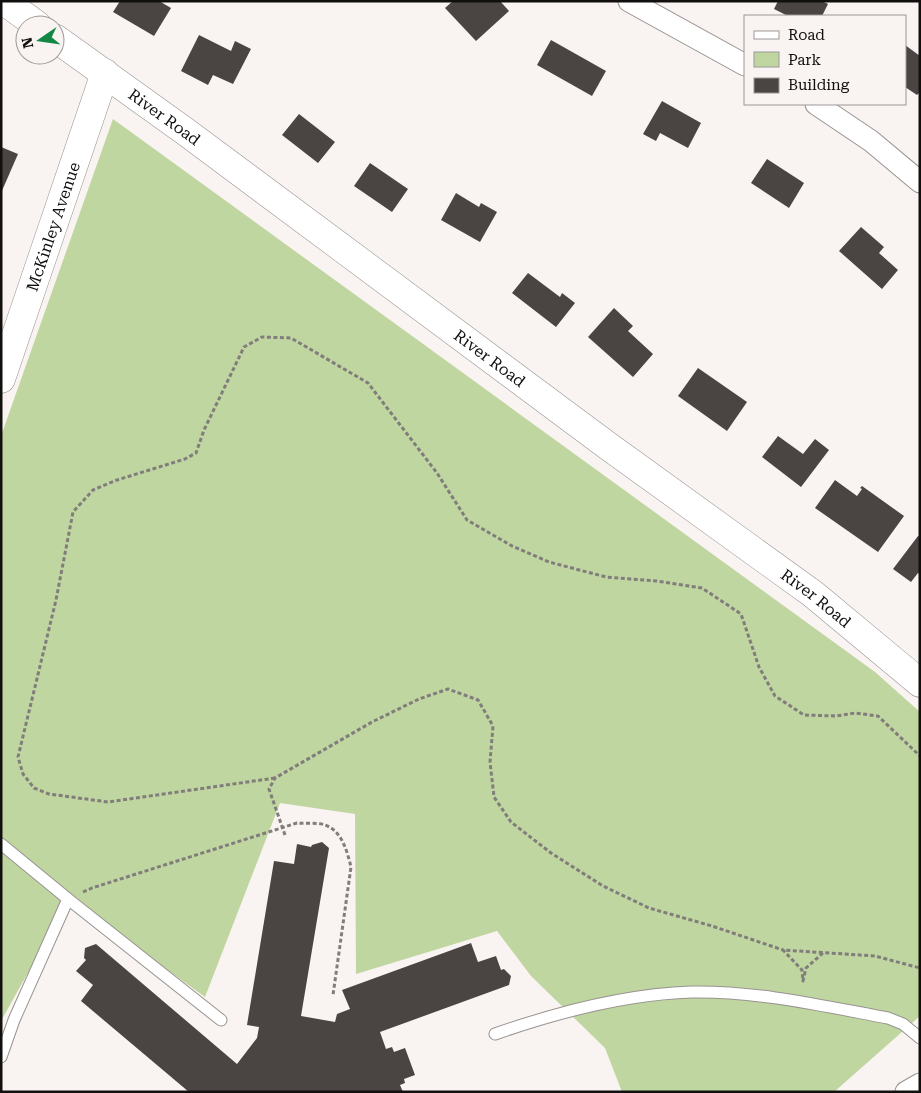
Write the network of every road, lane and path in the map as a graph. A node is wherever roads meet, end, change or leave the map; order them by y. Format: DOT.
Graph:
graph roads {
  1 [pos="4,1"];
  2 [pos="629,1"];
  3 [pos="23,15"];
  4 [pos="65,45"];
  5 [pos="744,64"];
  6 [pos="105,73"];
  7 [pos="817,105"];
  8 [pos="920,182"];
  9 [pos="1,378"];
  10 [pos="920,683"];
  11 [pos="920,756"];
  12 [pos="275,778"];
  13 [pos="282,828"];
  14 [pos="284,836"];
  15 [pos="1,844"];
  16 [pos="68,899"];
  17 [pos="783,950"];
  18 [pos="823,953"];
  19 [pos="920,968"];
  20 [pos="333,994"];
  21 [pos="221,1020"];
  22 [pos="495,1034"];
  23 [pos="920,1038"];
  24 [pos="1,1057"];
  25 [pos="920,1084"];
  26 [pos="906,1092"];
  1 -- 3 [label="street"];
  2 -- 5 [label="street"];
  4 -- 6 [label="street, River Road"];
  6 -- 9 [label="street, McKinley Avenue"];
  6 -- 10 [label="street, River Road"];
  7 -- 8 [label="street"];
  11 -- 12 [label="path"];
  12 -- 13 [label="path"];
  12 -- 17 [label="path"];
  13 -- 14 [label="path"];
  13 -- 16 [label="path"];
  13 -- 20 [label="path"];
  15 -- 16 [label="lane"];
  16 -- 21 [label="lane"];
  16 -- 24 [label="lane"];
  17 -- 18 [label="path"];
  17 -- 18 [label="path"];
  18 -- 19 [label="path"];
  22 -- 23 [label="lane"];
  25 -- 26 [label="street"];
}
